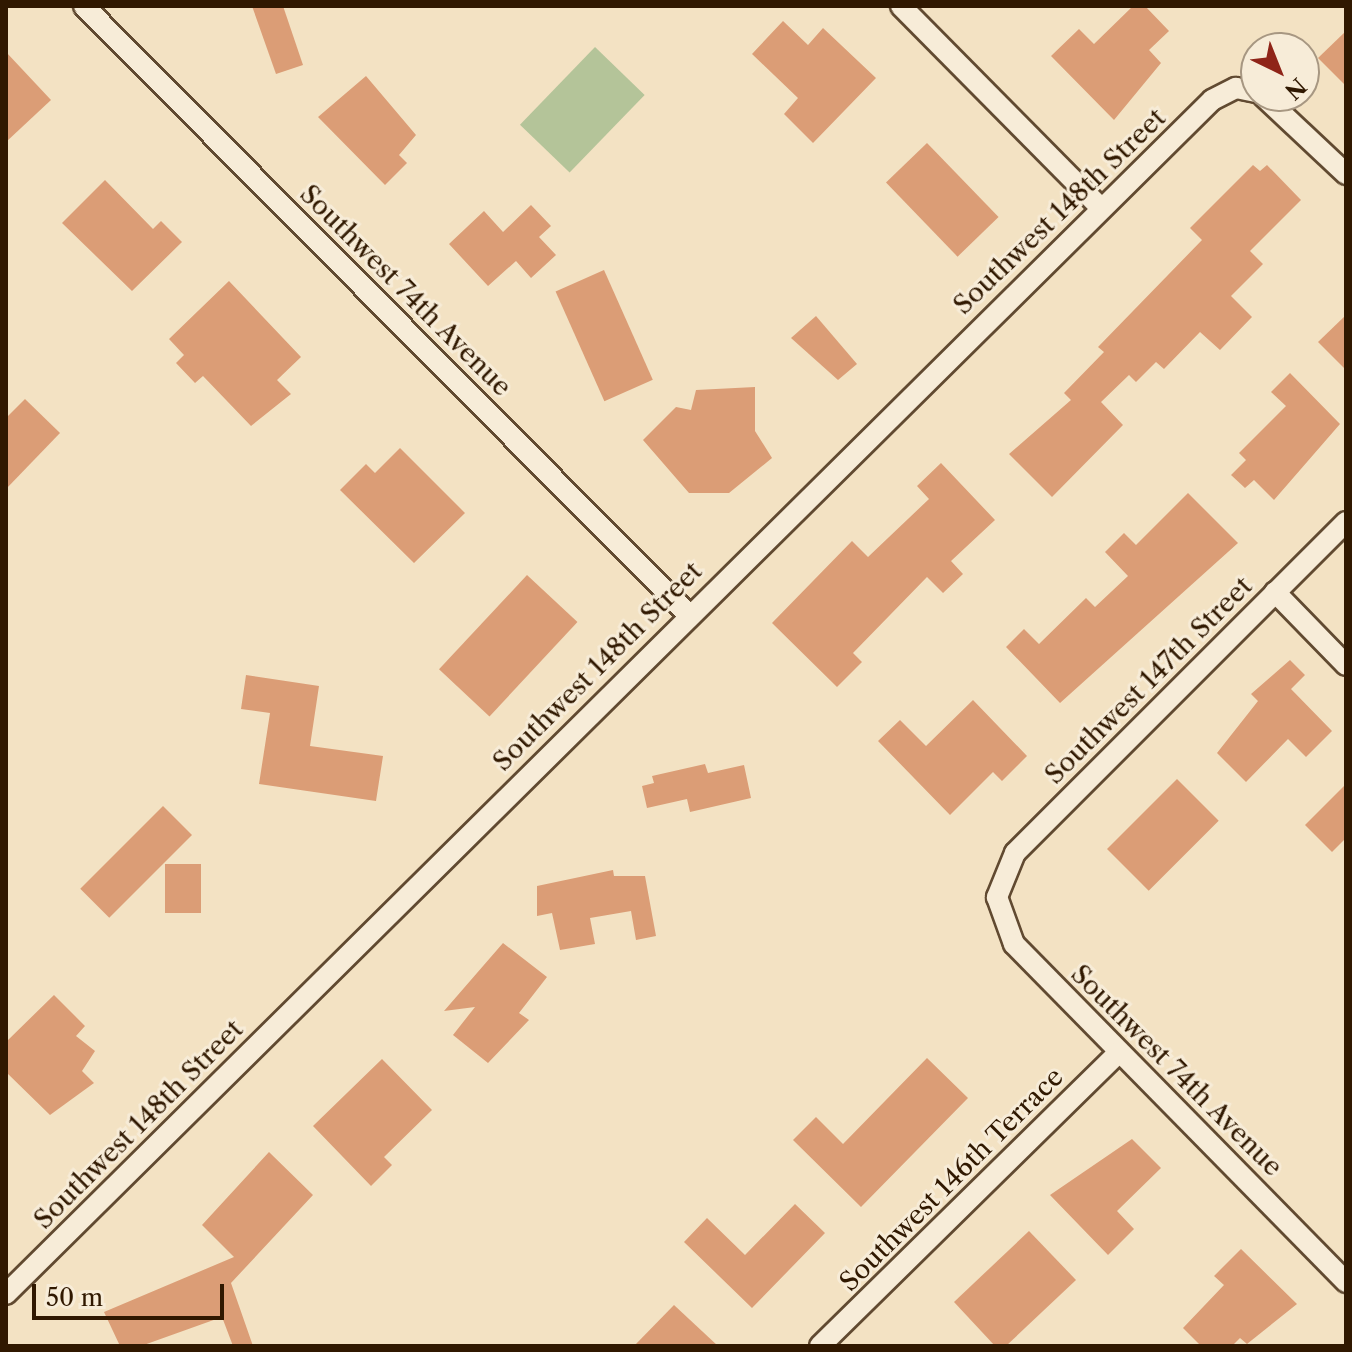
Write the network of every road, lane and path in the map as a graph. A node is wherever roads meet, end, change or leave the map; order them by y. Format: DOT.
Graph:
graph roads {
  1 [pos="84,6"];
  2 [pos="901,6"];
  3 [pos="1240,92"];
  4 [pos="1280,112"];
  5 [pos="1346,174"];
  6 [pos="1101,208"];
  7 [pos="1346,522"];
  8 [pos="1275,592"];
  9 [pos="688,614"];
  10 [pos="1346,665"];
  11 [pos="999,884"];
  12 [pos="1119,1052"];
  13 [pos="1346,1282"];
  14 [pos="6,1294"];
  15 [pos="820,1346"];
  1 -- 9 [label="street, Southwest 74th Avenue"];
  2 -- 6 [label="street"];
  3 -- 6 [label="street, Southwest 148th Street"];
  4 -- 5 [label="street"];
  6 -- 9 [label="street, Southwest 148th Street"];
  7 -- 8 [label="street, Southwest 147th Street"];
  8 -- 10 [label="street"];
  8 -- 11 [label="street, Southwest 147th Street"];
  9 -- 14 [label="street, Southwest 148th Street"];
  11 -- 12 [label="street, Southwest 74th Avenue"];
  12 -- 13 [label="street, Southwest 74th Avenue"];
  12 -- 15 [label="street, Southwest 146th Terrace"];
}
